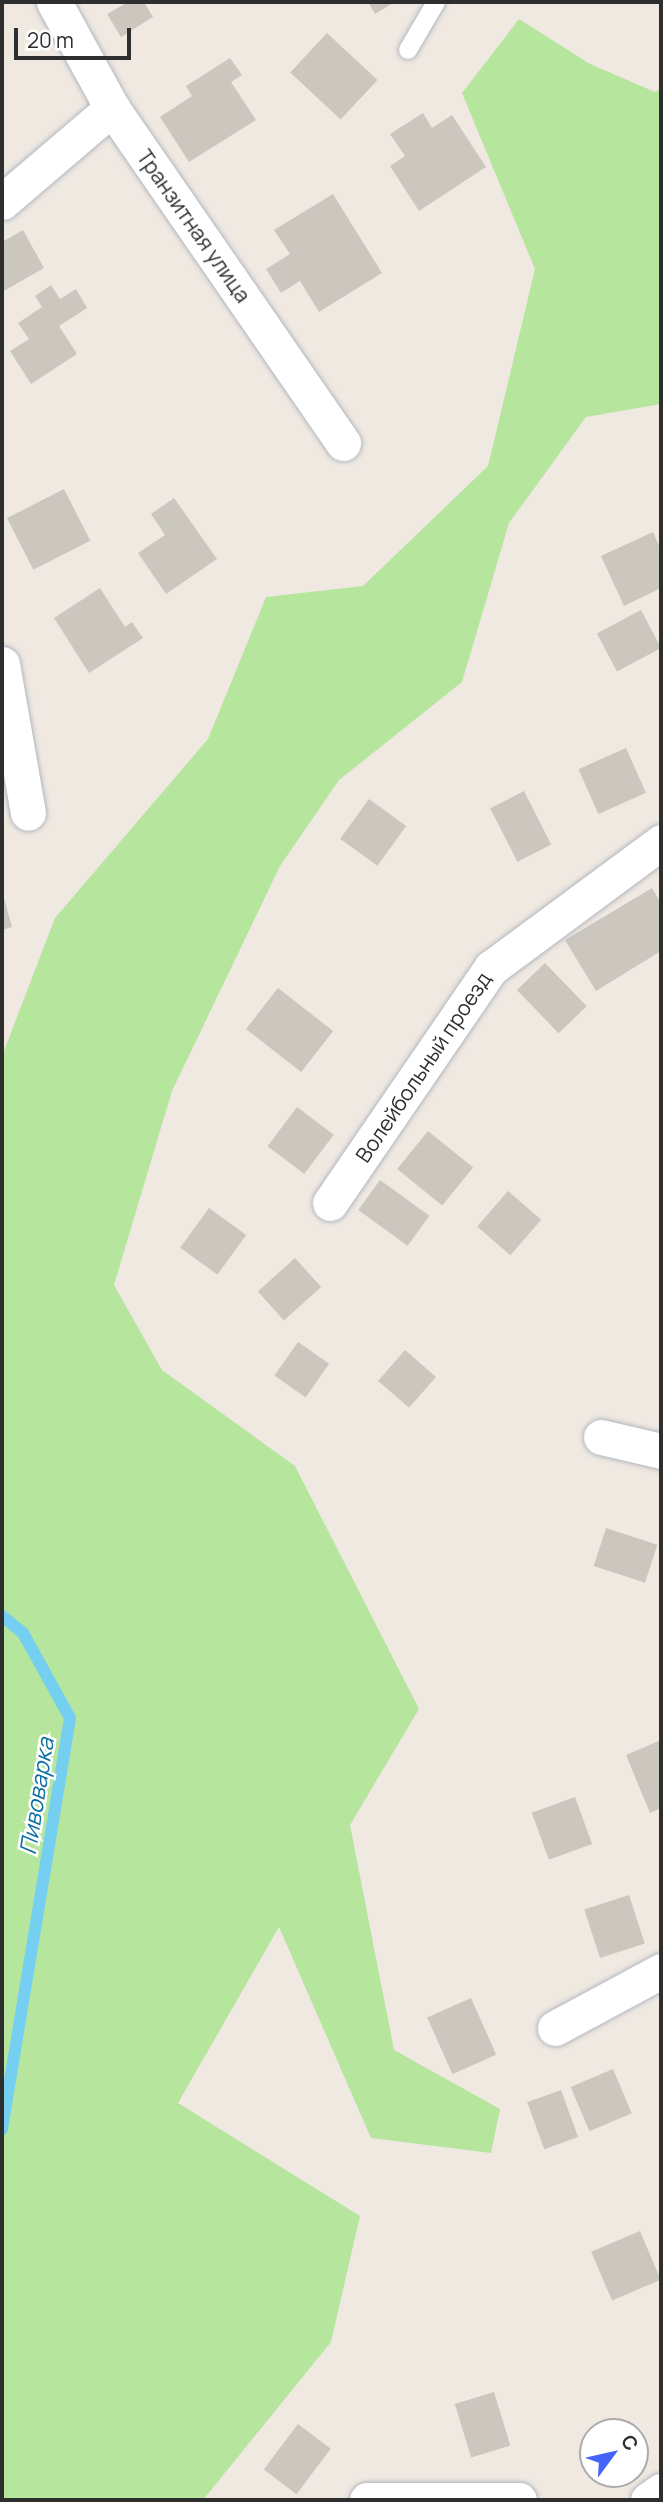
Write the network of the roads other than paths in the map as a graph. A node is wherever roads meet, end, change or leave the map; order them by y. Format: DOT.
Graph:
graph roads {
  1 [pos="54,2"];
  2 [pos="436,2"];
  3 [pos="408,50"];
  4 [pos="112,108"];
  5 [pos="2,202"];
  6 [pos="343,443"];
  7 [pos="2,664"];
  8 [pos="28,813"];
  9 [pos="661,842"];
  10 [pos="330,1203"];
  11 [pos="601,1437"];
  12 [pos="661,1451"];
  13 [pos="661,1971"];
  14 [pos="555,2028"];
  15 [pos="661,2491"];
  16 [pos="367,2500"];
  17 [pos="519,2500"];
  18 [pos="648,2500"];
  1 -- 4 [label="street, Транзитная улица"];
  2 -- 3 [label="lane"];
  4 -- 5 [label="street"];
  4 -- 6 [label="street, Транзитная улица"];
  7 -- 8 [label="street"];
  9 -- 10 [label="street, Волейбольный проезд"];
  11 -- 12 [label="street"];
  13 -- 14 [label="street"];
  15 -- 18 [label="street"];
  16 -- 17 [label="street"];
}
